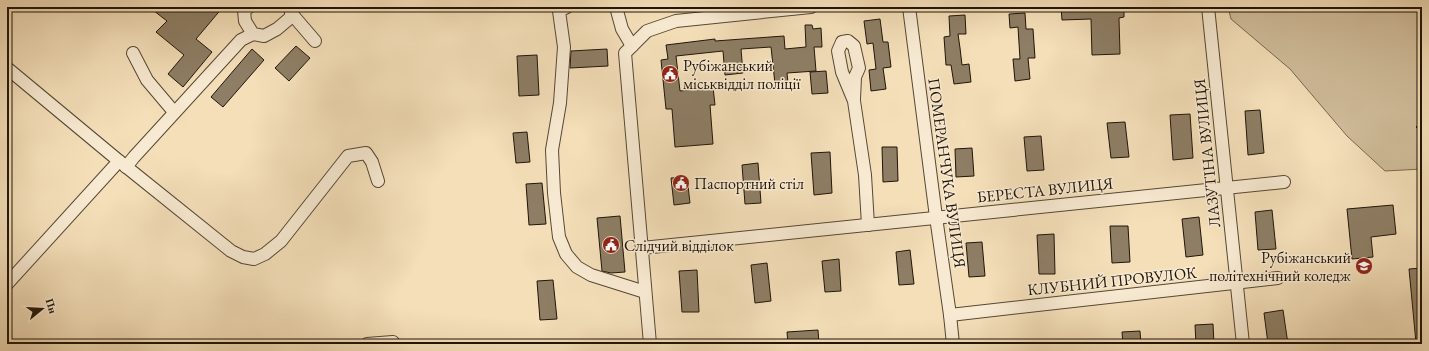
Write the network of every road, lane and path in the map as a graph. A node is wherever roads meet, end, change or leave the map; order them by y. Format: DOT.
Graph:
graph roads {
  1 [pos="249,7"];
  2 [pos="567,7"];
  3 [pos="616,7"];
  4 [pos="811,7"];
  5 [pos="909,7"];
  6 [pos="1208,7"];
  7 [pos="292,10"];
  8 [pos="253,34"];
  9 [pos="314,41"];
  10 [pos="632,46"];
  11 [pos="133,53"];
  12 [pos="7,68"];
  13 [pos="854,99"];
  14 [pos="174,112"];
  15 [pos="1416,127"];
  16 [pos="1422,127"];
  17 [pos="122,164"];
  18 [pos="378,181"];
  19 [pos="1284,182"];
  20 [pos="1227,188"];
  21 [pos="936,217"];
  22 [pos="868,224"];
  23 [pos="642,248"];
  24 [pos="1278,278"];
  25 [pos="1237,283"];
  26 [pos="7,284"];
  27 [pos="645,292"];
  28 [pos="950,315"];
  29 [pos="393,342"];
  30 [pos="367,344"];
  31 [pos="650,344"];
  32 [pos="953,344"];
  33 [pos="1243,344"];
  1 -- 8 [label="street"];
  2 -- 27 [label="street"];
  3 -- 10 [label="street"];
  4 -- 10 [label="street"];
  5 -- 21 [label="street, ПОМЕРАНЧУКА ВУЛИЦЯ"];
  6 -- 20 [label="street, ЛАЗУТІНА ВУЛИЦЯ"];
  7 -- 8 [label="street"];
  7 -- 9 [label="street"];
  8 -- 14 [label="street"];
  10 -- 23 [label="street"];
  11 -- 14 [label="street"];
  12 -- 17 [label="street"];
  13 -- 22 [label="street"];
  14 -- 17 [label="street"];
  15 -- 16 [label="path"];
  17 -- 18 [label="street"];
  17 -- 26 [label="street"];
  19 -- 20 [label="street, БЕРЕСТА ВУЛИЦЯ"];
  20 -- 21 [label="street, БЕРЕСТА ВУЛИЦЯ"];
  20 -- 25 [label="street, ЛАЗУТІНА ВУЛИЦЯ"];
  21 -- 22 [label="street, БЕРЕСТА ВУЛИЦЯ"];
  21 -- 28 [label="street, ПОМЕРАНЧУКА ВУЛИЦЯ"];
  22 -- 23 [label="street, БЕРЕСТА ВУЛИЦЯ"];
  23 -- 27 [label="street"];
  24 -- 25 [label="street, КЛУБНИЙ ПРОВУЛОК"];
  25 -- 28 [label="street, КЛУБНИЙ ПРОВУЛОК"];
  25 -- 33 [label="street, ЛАЗУТІНА ВУЛИЦЯ"];
  27 -- 31 [label="street"];
  28 -- 32 [label="street, ПОМЕРАНЧУКА ВУЛИЦЯ"];
  29 -- 30 [label="street"];
}
